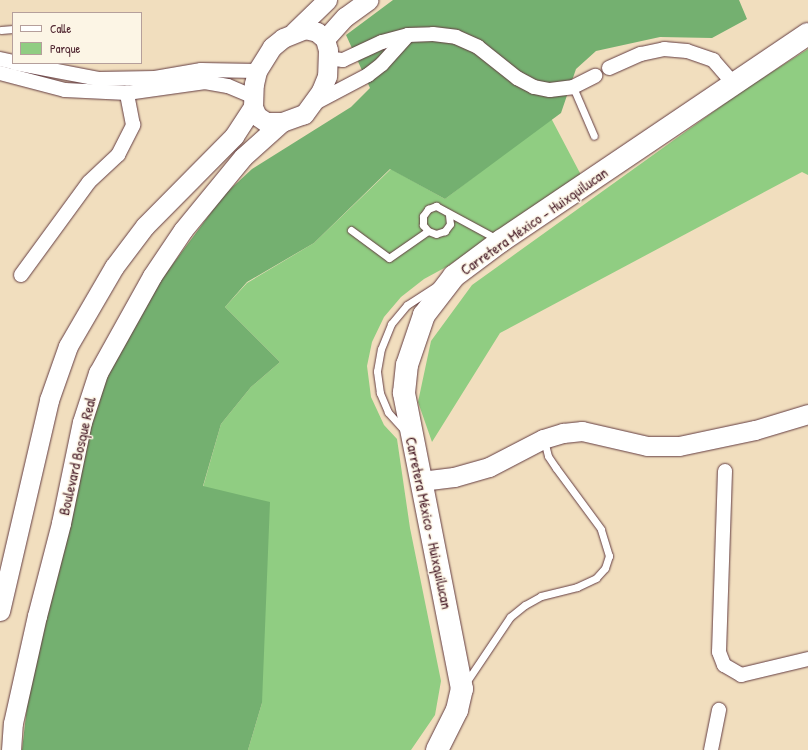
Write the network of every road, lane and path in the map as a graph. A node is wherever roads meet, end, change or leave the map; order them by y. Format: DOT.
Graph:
graph roads {
  1 [pos="326,0"];
  2 [pos="368,0"];
  3 [pos="12,29"];
  4 [pos="1,30"];
  5 [pos="294,32"];
  6 [pos="808,34"];
  7 [pos="408,35"];
  8 [pos="325,39"];
  9 [pos="328,58"];
  10 [pos="0,59"];
  11 [pos="12,62"];
  12 [pos="19,64"];
  13 [pos="609,68"];
  14 [pos="257,71"];
  15 [pos="0,73"];
  16 [pos="595,76"];
  17 [pos="735,85"];
  18 [pos="572,87"];
  19 [pos="127,93"];
  20 [pos="253,102"];
  21 [pos="313,104"];
  22 [pos="282,122"];
  23 [pos="594,136"];
  24 [pos="450,216"];
  25 [pos="351,230"];
  26 [pos="428,232"];
  27 [pos="501,241"];
  28 [pos="21,275"];
  29 [pos="454,276"];
  30 [pos="808,414"];
  31 [pos="411,437"];
  32 [pos="543,439"];
  33 [pos="725,471"];
  34 [pos="421,480"];
  35 [pos="0,611"];
  36 [pos="808,658"];
  37 [pos="462,689"];
  38 [pos="719,710"];
  39 [pos="12,750"];
  40 [pos="437,750"];
  41 [pos="711,750"];
  1 -- 5 [label="street"];
  2 -- 8 [label="street"];
  3 -- 4 [label="lane"];
  5 -- 8 [label="street"];
  5 -- 14 [label="street"];
  6 -- 17 [label="main road, Carretera México - Huixquilucan"];
  7 -- 9 [label="street"];
  7 -- 18 [label="street"];
  7 -- 21 [label="street"];
  8 -- 9 [label="street"];
  9 -- 21 [label="street"];
  10 -- 11 [label="street"];
  12 -- 14 [label="street"];
  13 -- 17 [label="street"];
  14 -- 20 [label="street"];
  15 -- 19 [label="street"];
  16 -- 18 [label="street"];
  17 -- 27 [label="main road, Carretera México - Huixquilucan"];
  18 -- 23 [label="lane"];
  19 -- 20 [label="street"];
  19 -- 28 [label="street"];
  20 -- 22 [label="street"];
  20 -- 35 [label="street"];
  21 -- 22 [label="street"];
  22 -- 39 [label="street, Boulevard Bosque Real"];
  24 -- 26 [label="lane"];
  24 -- 26 [label="lane"];
  24 -- 27 [label="lane"];
  25 -- 26 [label="lane"];
  27 -- 29 [label="main road, Carretera México - Huixquilucan"];
  29 -- 31 [label="main road, Carretera México - Huixquilucan"];
  29 -- 31 [label="lane"];
  30 -- 32 [label="street"];
  31 -- 34 [label="main road, Carretera México - Huixquilucan"];
  32 -- 34 [label="street"];
  32 -- 37 [label="lane"];
  33 -- 36 [label="street"];
  34 -- 37 [label="main road, Carretera México - Huixquilucan"];
  37 -- 40 [label="main road, Carretera México - Huixquilucan"];
  38 -- 41 [label="street"];
}
